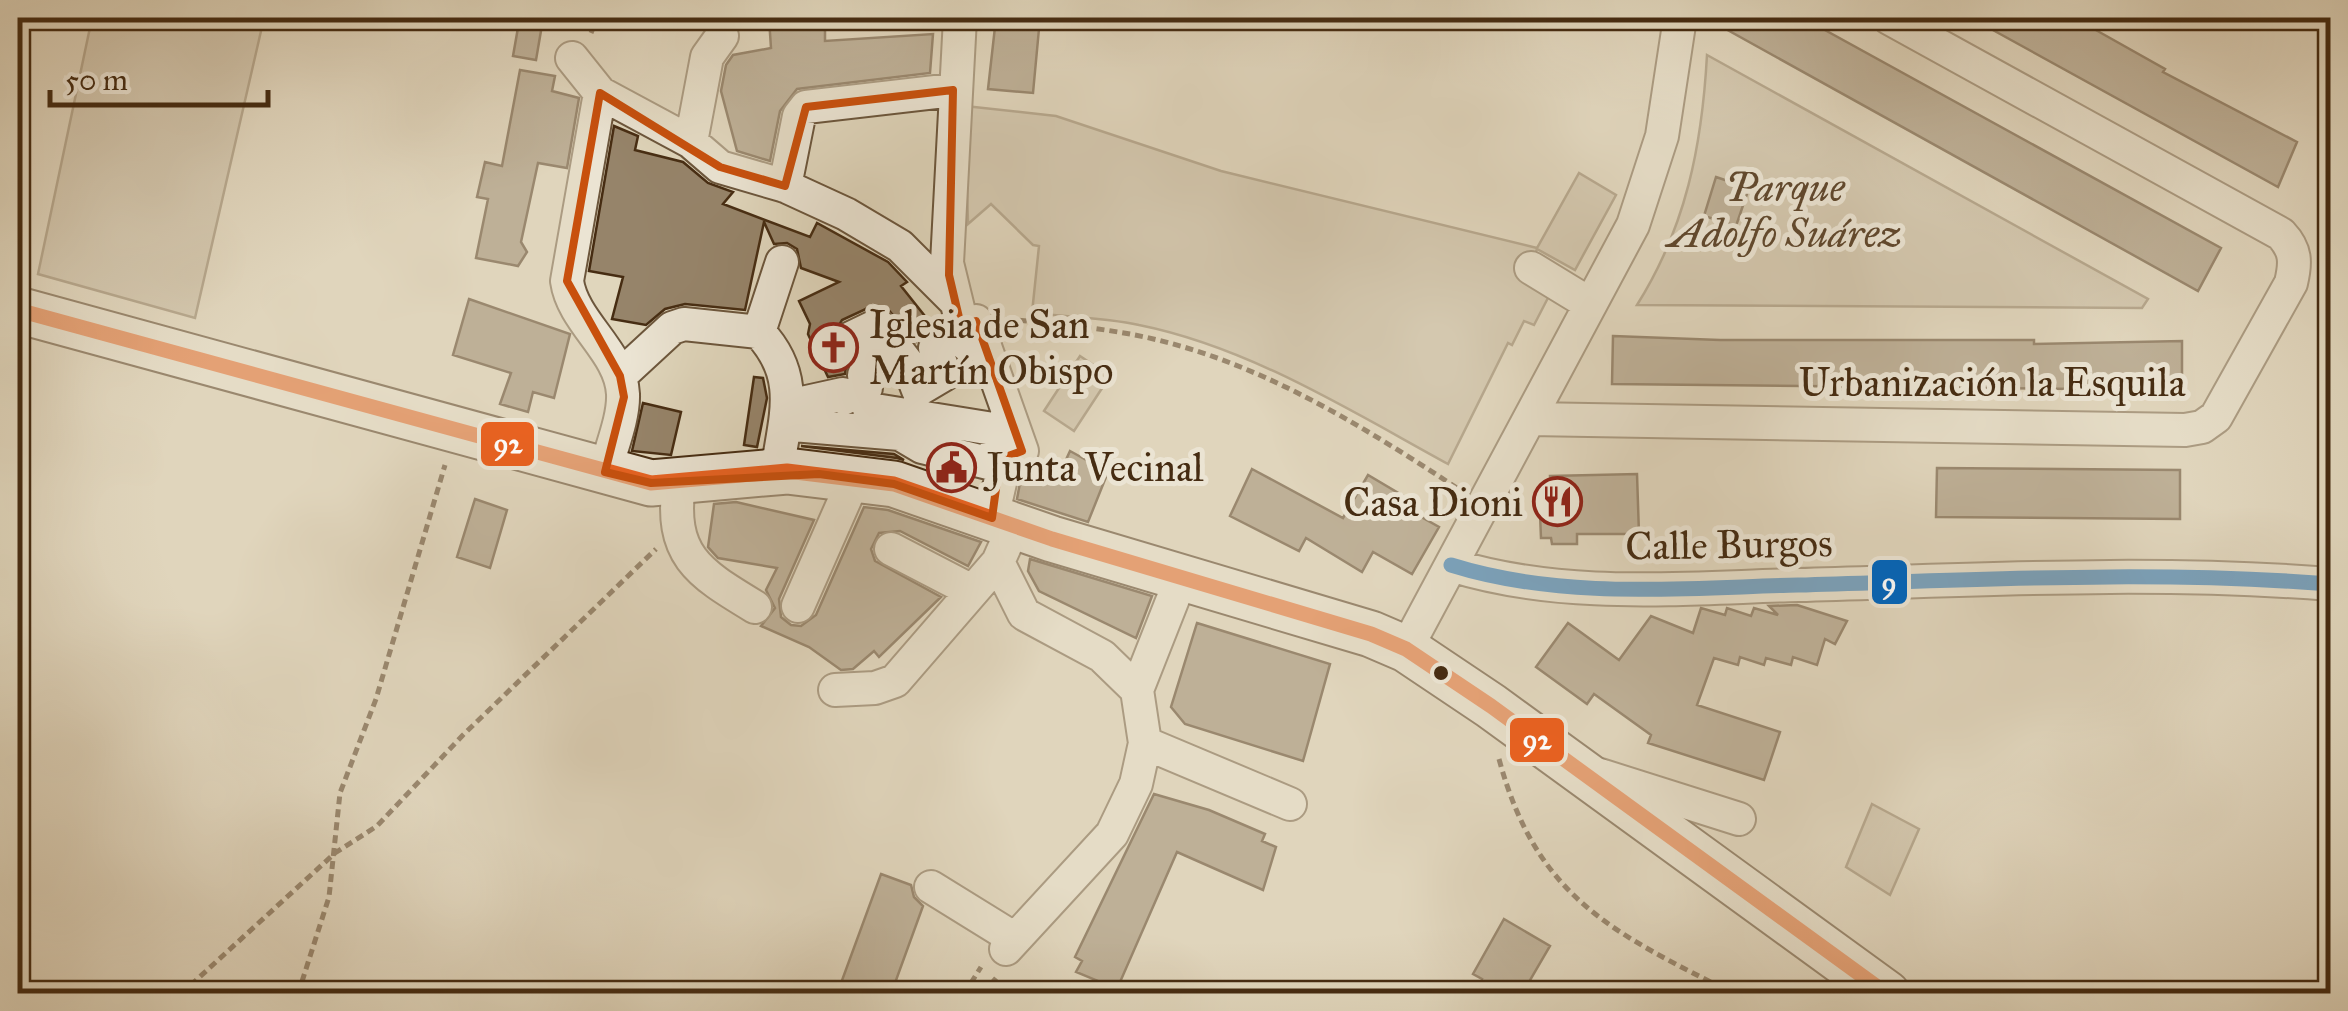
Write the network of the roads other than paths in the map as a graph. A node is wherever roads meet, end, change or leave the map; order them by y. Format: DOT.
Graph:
graph roads {
  1 [pos="960,18"];
  2 [pos="1680,18"];
  3 [pos="1889,18"];
  4 [pos="722,36"];
  5 [pos="572,58"];
  6 [pos="953,90"];
  7 [pos="600,93"];
  8 [pos="691,142"];
  9 [pos="785,186"];
  10 [pos="782,262"];
  11 [pos="1531,268"];
  12 [pos="1590,304"];
  13 [pos="18,310"];
  14 [pos="958,313"];
  15 [pos="758,332"];
  16 [pos="620,376"];
  17 [pos="789,413"];
  18 [pos="1530,419"];
  19 [pos="997,444"];
  20 [pos="605,472"];
  21 [pos="777,472"];
  22 [pos="854,479"];
  23 [pos="678,482"];
  24 [pos="1001,535"];
  25 [pos="891,549"];
  26 [pos="1451,566"];
  27 [pos="1182,576"];
  28 [pos="2330,584"];
  29 [pos="970,590"];
  30 [pos="798,606"];
  31 [pos="755,607"];
  32 [pos="1406,649"];
  33 [pos="835,690"];
  34 [pos="1138,690"];
  35 [pos="1145,743"];
  36 [pos="1581,769"];
  37 [pos="1290,804"];
  38 [pos="1739,819"];
  39 [pos="931,887"];
  40 [pos="1886,994"];
  1 -- 6 [label="street"];
  2 -- 12 [label="street"];
  3 -- 18 [label="street, Urbanización la Esquila"];
  4 -- 8 [label="street"];
  5 -- 7 [label="street"];
  6 -- 9 [label="street"];
  6 -- 14 [label="street"];
  7 -- 8 [label="street"];
  7 -- 16 [label="street"];
  8 -- 9 [label="street"];
  9 -- 14 [label="street"];
  10 -- 15 [label="street"];
  11 -- 12 [label="street"];
  12 -- 18 [label="street"];
  13 -- 20 [label="street"];
  14 -- 17 [label="street"];
  14 -- 19 [label="street"];
  15 -- 16 [label="street"];
  15 -- 17 [label="street"];
  16 -- 20 [label="street"];
  17 -- 19 [label="street"];
  17 -- 21 [label="street"];
  18 -- 26 [label="street"];
  19 -- 24 [label="street"];
  20 -- 23 [label="street"];
  21 -- 22 [label="street"];
  21 -- 23 [label="street"];
  22 -- 24 [label="street"];
  22 -- 30 [label="street"];
  23 -- 31 [label="street"];
  24 -- 27 [label="street"];
  24 -- 29 [label="street"];
  24 -- 34 [label="street"];
  25 -- 29 [label="street"];
  26 -- 28 [label="street, Calle Burgos"];
  26 -- 32 [label="street"];
  27 -- 32 [label="street"];
  27 -- 34 [label="street"];
  29 -- 33 [label="street"];
  32 -- 36 [label="street"];
  34 -- 35 [label="street"];
  35 -- 37 [label="street"];
  35 -- 39 [label="street"];
  36 -- 38 [label="street"];
  36 -- 40 [label="street"];
}
